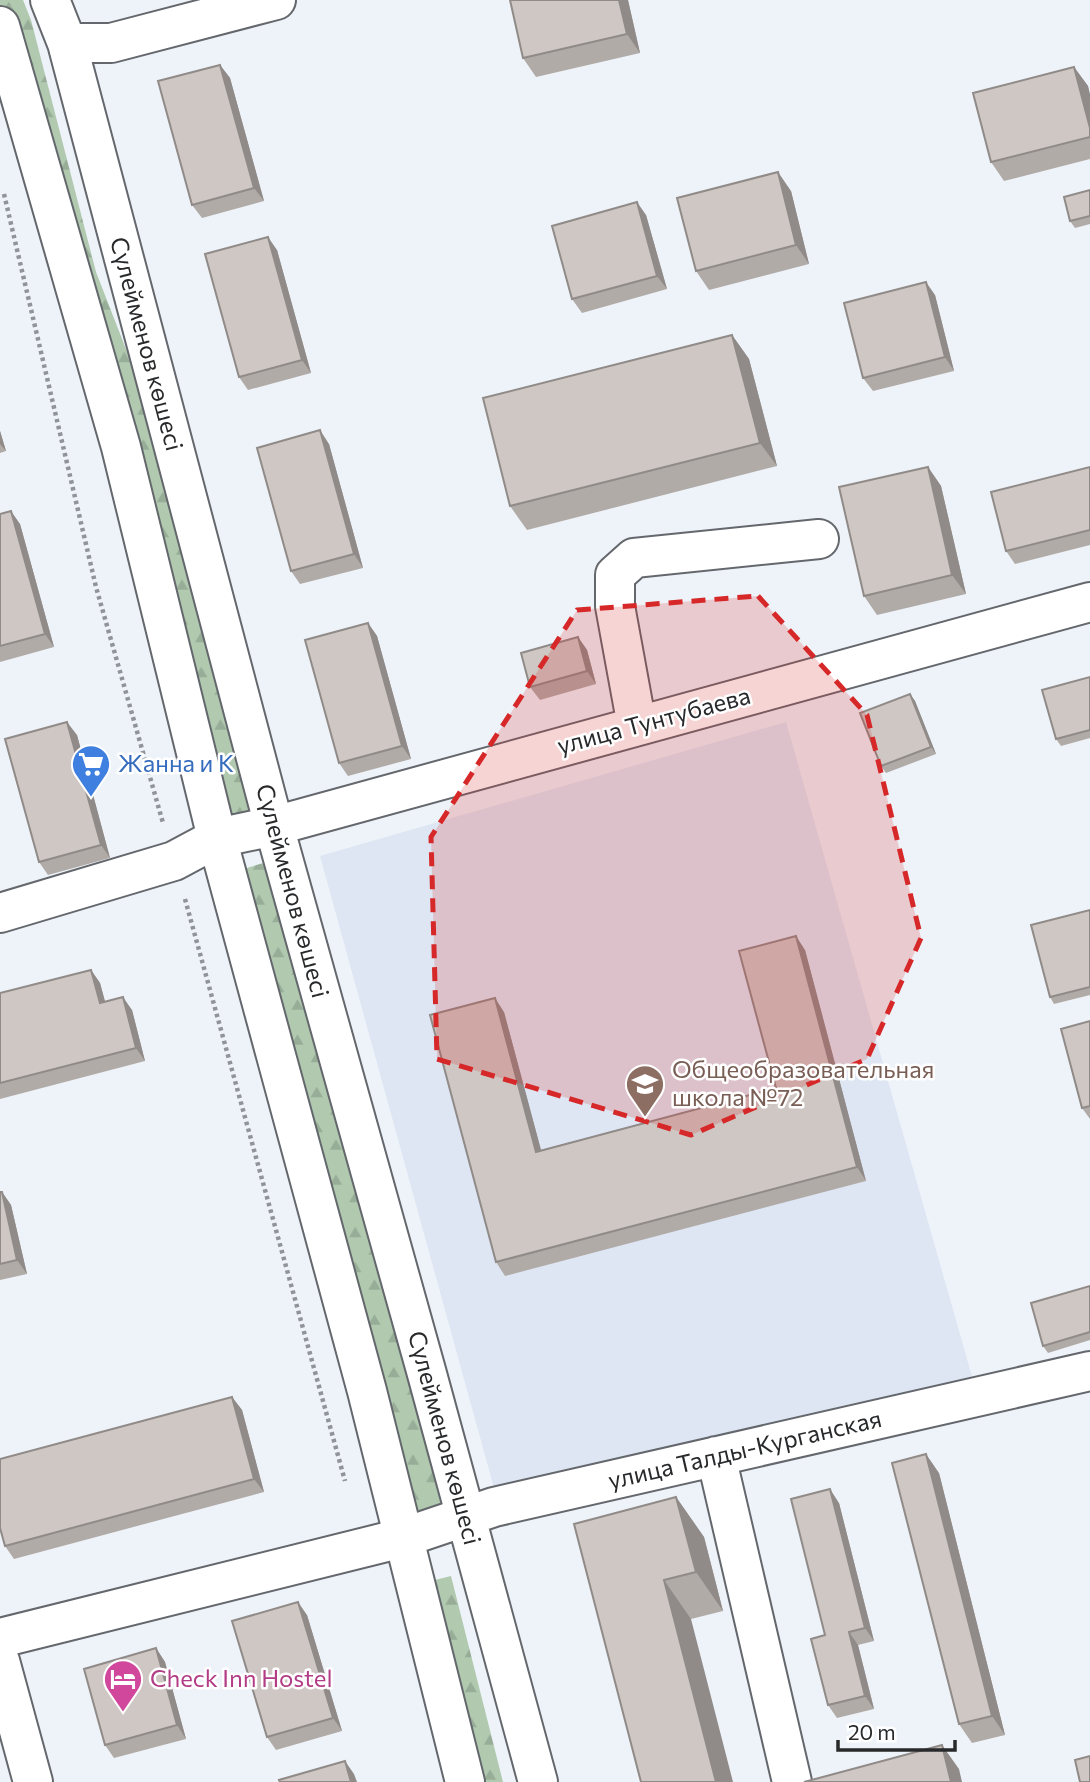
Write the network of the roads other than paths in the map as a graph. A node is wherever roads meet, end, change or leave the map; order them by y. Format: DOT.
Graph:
graph roads {
  1 [pos="50,0"];
  2 [pos="276,0"];
  3 [pos="0,26"];
  4 [pos="67,43"];
  5 [pos="819,540"];
  6 [pos="1090,602"];
  7 [pos="637,726"];
  8 [pos="274,826"];
  9 [pos="217,838"];
  10 [pos="0,913"];
  11 [pos="1090,1371"];
  12 [pos="716,1456"];
  13 [pos="466,1518"];
  14 [pos="402,1538"];
  15 [pos="0,1638"];
  16 [pos="0,1661"];
  17 [pos="33,1782"];
  18 [pos="465,1782"];
  19 [pos="538,1782"];
  20 [pos="792,1782"];
  1 -- 4 [label="street, Сүлейменов көшесі"];
  2 -- 4 [label="street"];
  3 -- 9 [label="street, Сүлейменов көшесі"];
  4 -- 8 [label="street, Сүлейменов көшесі"];
  5 -- 7 [label="street"];
  6 -- 7 [label="street, улица Тунтубаева"];
  7 -- 8 [label="street, улица Тунтубаева"];
  8 -- 9 [label="street, улица Тунтубаева"];
  8 -- 13 [label="street, Сүлейменов көшесі"];
  9 -- 10 [label="street, улица Тунтубаева"];
  9 -- 14 [label="street, Сүлейменов көшесі"];
  11 -- 12 [label="street, улица Талды-Курганская"];
  12 -- 13 [label="street, улица Талды-Курганская"];
  12 -- 20 [label="street"];
  13 -- 14 [label="street, улица Талды-Курганская"];
  13 -- 19 [label="street, Сүлейменов көшесі"];
  14 -- 15 [label="street, улица Талды-Курганская"];
  14 -- 18 [label="street, Сүлейменов көшесі"];
  16 -- 17 [label="street"];
}
